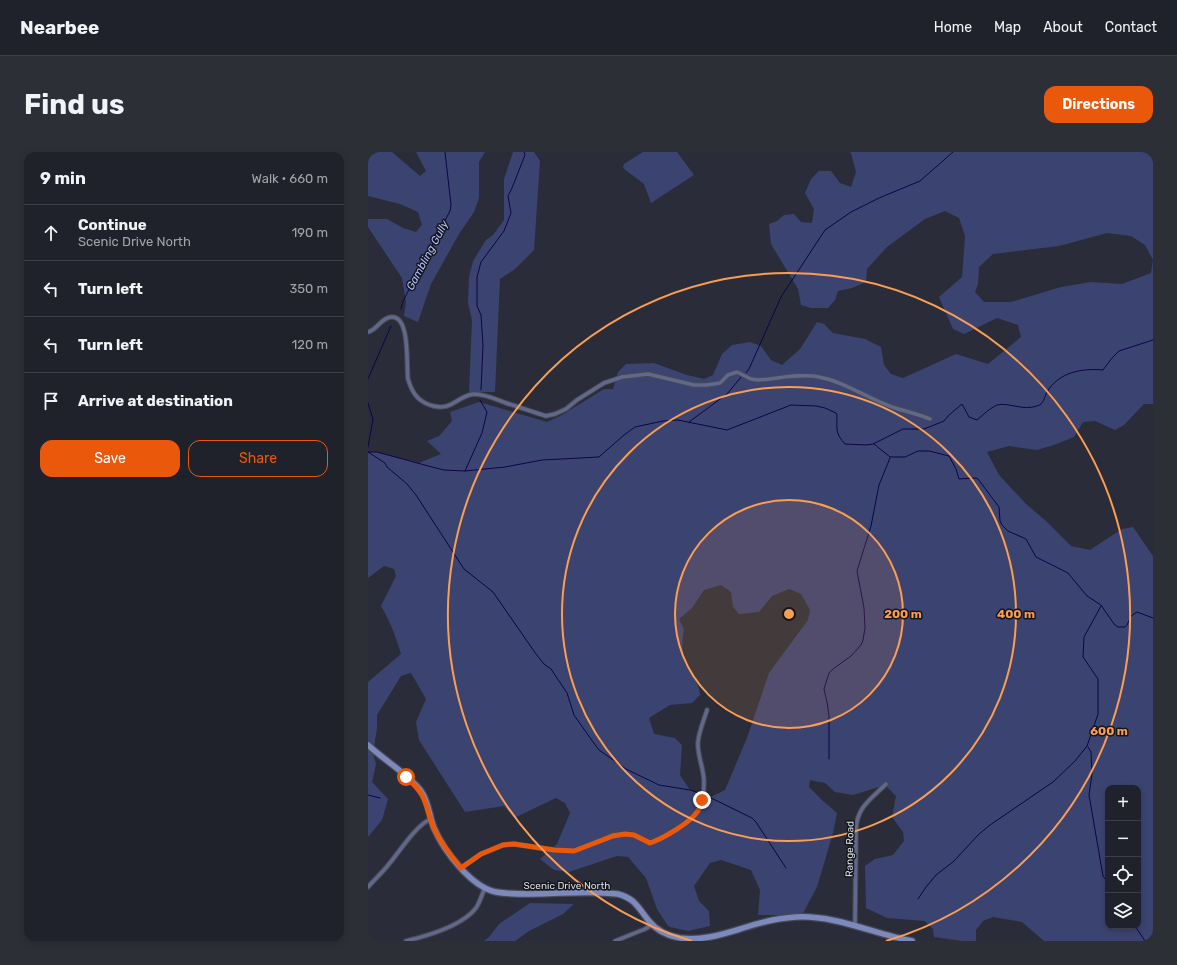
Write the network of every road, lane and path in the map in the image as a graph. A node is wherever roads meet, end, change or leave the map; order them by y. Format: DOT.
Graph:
graph roads {
  1 [pos="368,332"];
  2 [pos="930,419"];
  3 [pos="707,710"];
  4 [pos="368,745"];
  5 [pos="886,784"];
  6 [pos="431,819"];
  7 [pos="461,868"];
  8 [pos="368,887"];
  9 [pos="485,888"];
  10 [pos="652,924"];
  11 [pos="855,926"];
  12 [pos="406,941"];
  13 [pos="615,941"];
  14 [pos="912,941"];
  1 -- 2 [label="street"];
  3 -- 7 [label="street"];
  4 -- 6 [label="main road, Scenic Drive North"];
  5 -- 11 [label="street, Range Road"];
  6 -- 7 [label="main road, Scenic Drive North"];
  6 -- 8 [label="street"];
  7 -- 9 [label="main road, Scenic Drive North"];
  9 -- 10 [label="main road, Scenic Drive North"];
  9 -- 12 [label="street"];
  10 -- 11 [label="main road, Scenic Drive North"];
  10 -- 13 [label="street"];
  11 -- 14 [label="main road, Scenic Drive North"];
}
